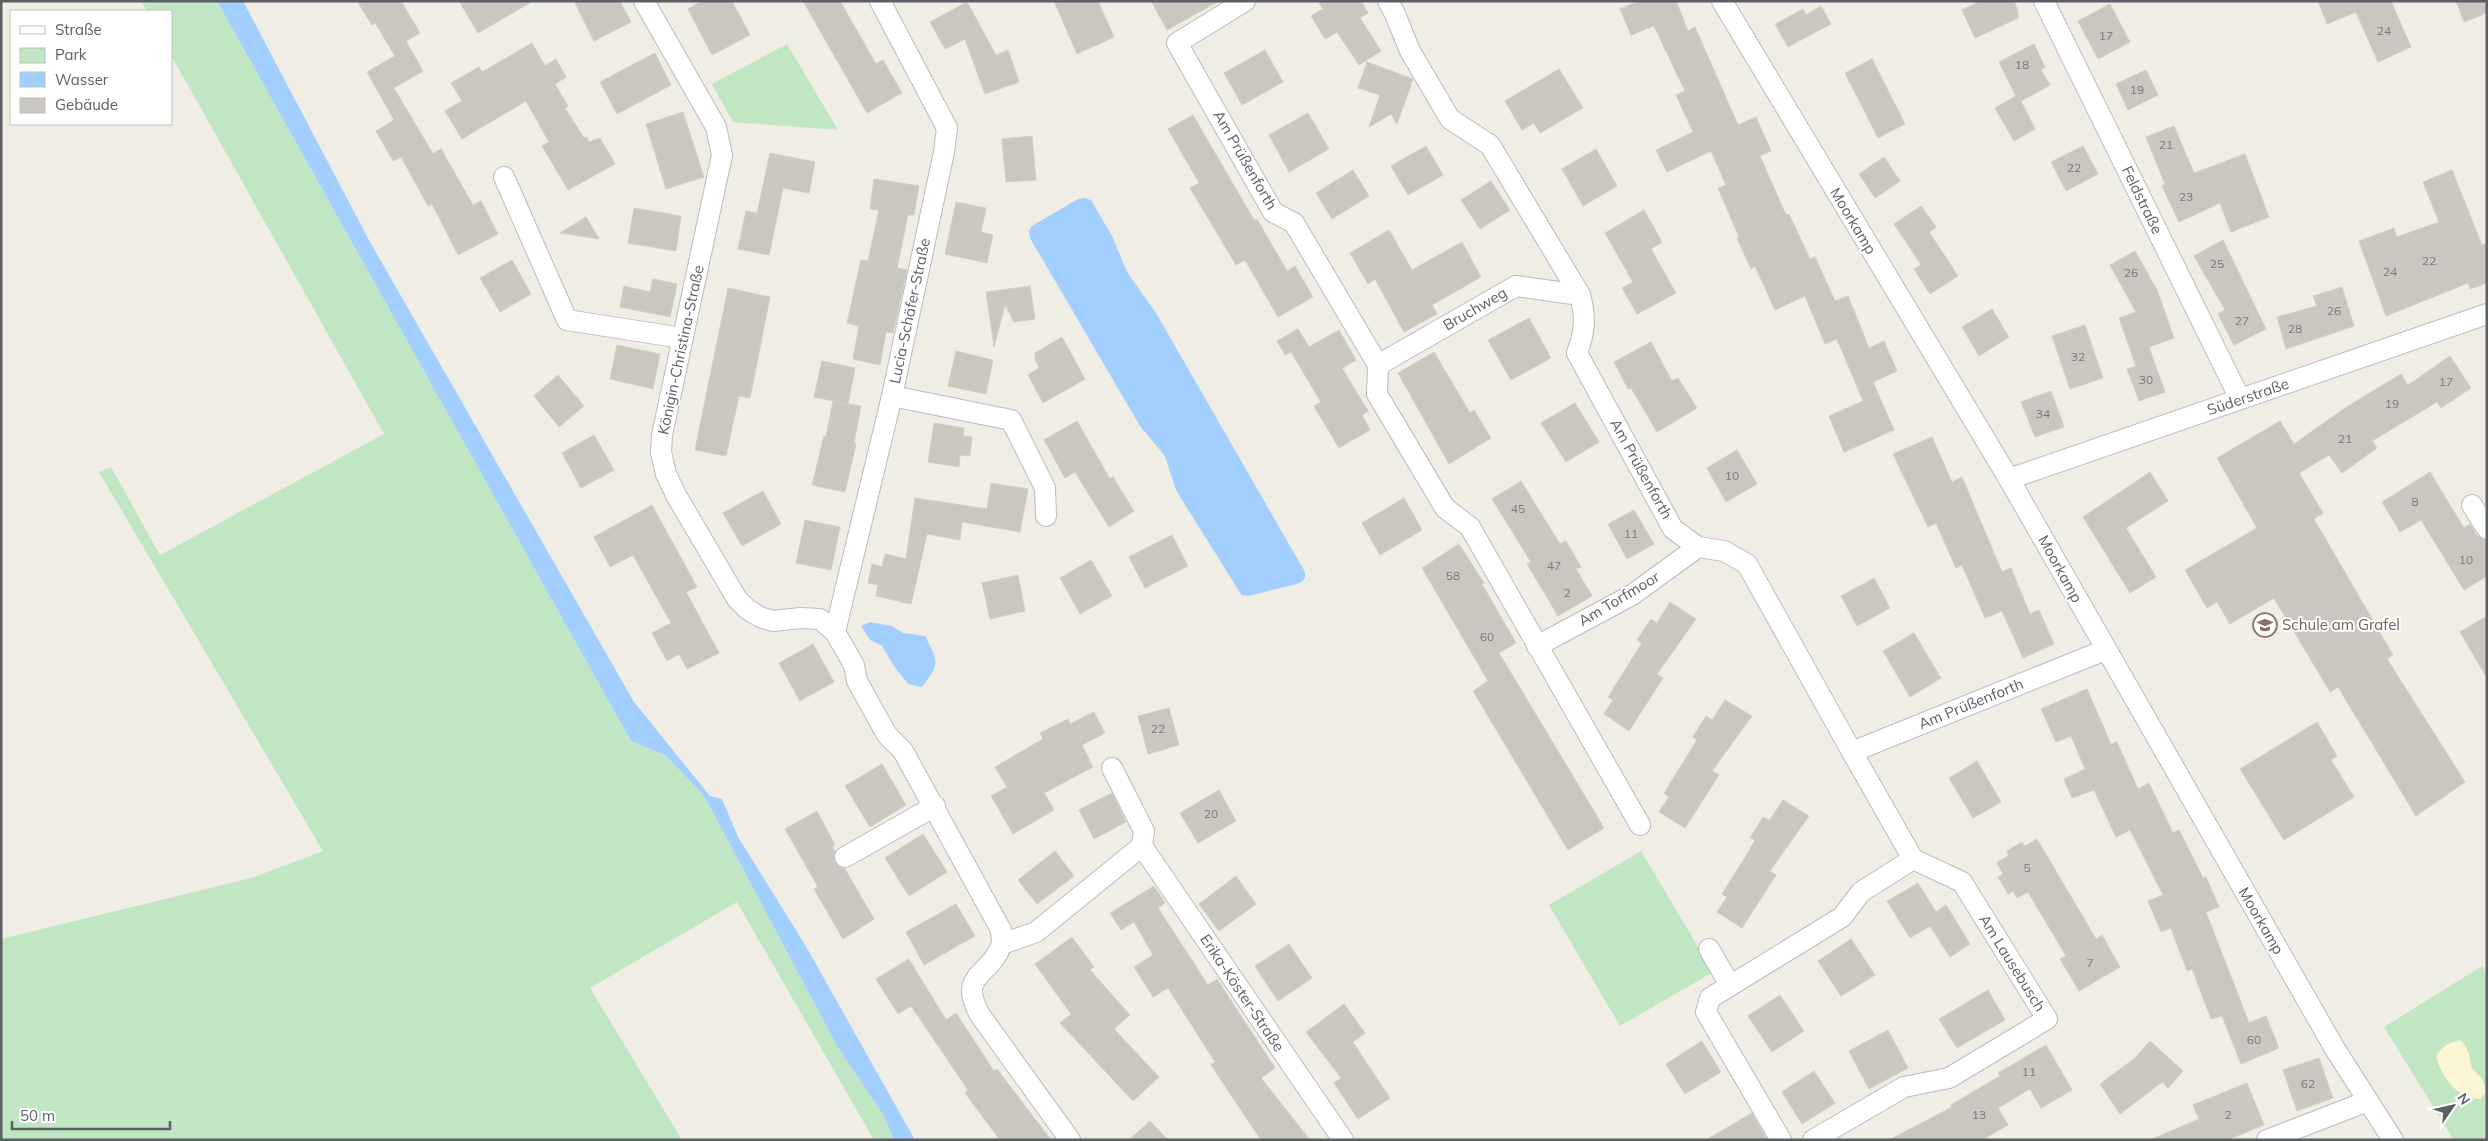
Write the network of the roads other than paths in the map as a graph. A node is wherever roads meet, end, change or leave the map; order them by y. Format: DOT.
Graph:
graph roads {
  1 [pos="644,1"];
  2 [pos="880,1"];
  3 [pos="1245,1"];
  4 [pos="1388,1"];
  5 [pos="1722,1"];
  6 [pos="2044,1"];
  7 [pos="504,177"];
  8 [pos="1580,295"];
  9 [pos="2487,314"];
  10 [pos="682,338"];
  11 [pos="1378,365"];
  12 [pos="892,396"];
  13 [pos="2240,399"];
  14 [pos="2009,479"];
  15 [pos="2472,505"];
  16 [pos="1046,516"];
  17 [pos="2487,530"];
  18 [pos="1698,547"];
  19 [pos="835,632"];
  20 [pos="1537,646"];
  21 [pos="2105,650"];
  22 [pos="1852,752"];
  23 [pos="1112,768"];
  24 [pos="935,806"];
  25 [pos="1640,825"];
  26 [pos="1142,846"];
  27 [pos="846,857"];
  28 [pos="1913,859"];
  29 [pos="1002,944"];
  30 [pos="1709,949"];
  31 [pos="1730,986"];
  32 [pos="2368,1102"];
  33 [pos="1070,1140"];
  34 [pos="1343,1140"];
  35 [pos="1781,1140"];
  36 [pos="1813,1140"];
  37 [pos="2267,1140"];
  38 [pos="2393,1140"];
  1 -- 10 [label="street, Königin-Christina-Straße"];
  2 -- 12 [label="street, Lucia-Schäfer-Straße"];
  3 -- 11 [label="street, Am Prüßenforth"];
  4 -- 8 [label="street, Am Prüßenforth"];
  5 -- 14 [label="street, Moorkamp"];
  6 -- 13 [label="street, Feldstraße"];
  7 -- 10 [label="street"];
  8 -- 11 [label="street, Bruchweg"];
  8 -- 18 [label="street, Am Prüßenforth"];
  9 -- 13 [label="street, Süderstraße"];
  10 -- 19 [label="street, Königin-Christina-Straße"];
  11 -- 20 [label="street"];
  12 -- 16 [label="street"];
  12 -- 19 [label="street, Lucia-Schäfer-Straße"];
  13 -- 14 [label="street, Süderstraße"];
  14 -- 21 [label="street, Moorkamp"];
  15 -- 17 [label="street"];
  18 -- 20 [label="street, Am Torfmoor"];
  18 -- 22 [label="street, Am Prüßenforth"];
  19 -- 24 [label="street, Königin-Christina-Straße"];
  20 -- 25 [label="street"];
  21 -- 22 [label="street, Am Prüßenforth"];
  21 -- 32 [label="street, Moorkamp"];
  22 -- 28 [label="street"];
  23 -- 26 [label="street, Erika-Köster-Straße"];
  24 -- 27 [label="street"];
  24 -- 29 [label="street, Königin-Christina-Straße"];
  26 -- 29 [label="street"];
  26 -- 34 [label="street, Erika-Köster-Straße"];
  28 -- 31 [label="street"];
  28 -- 36 [label="street, Am Lausebusch"];
  29 -- 33 [label="street"];
  30 -- 31 [label="street"];
  31 -- 35 [label="street"];
  32 -- 37 [label="street"];
  32 -- 38 [label="street, Moorkamp"];
}
